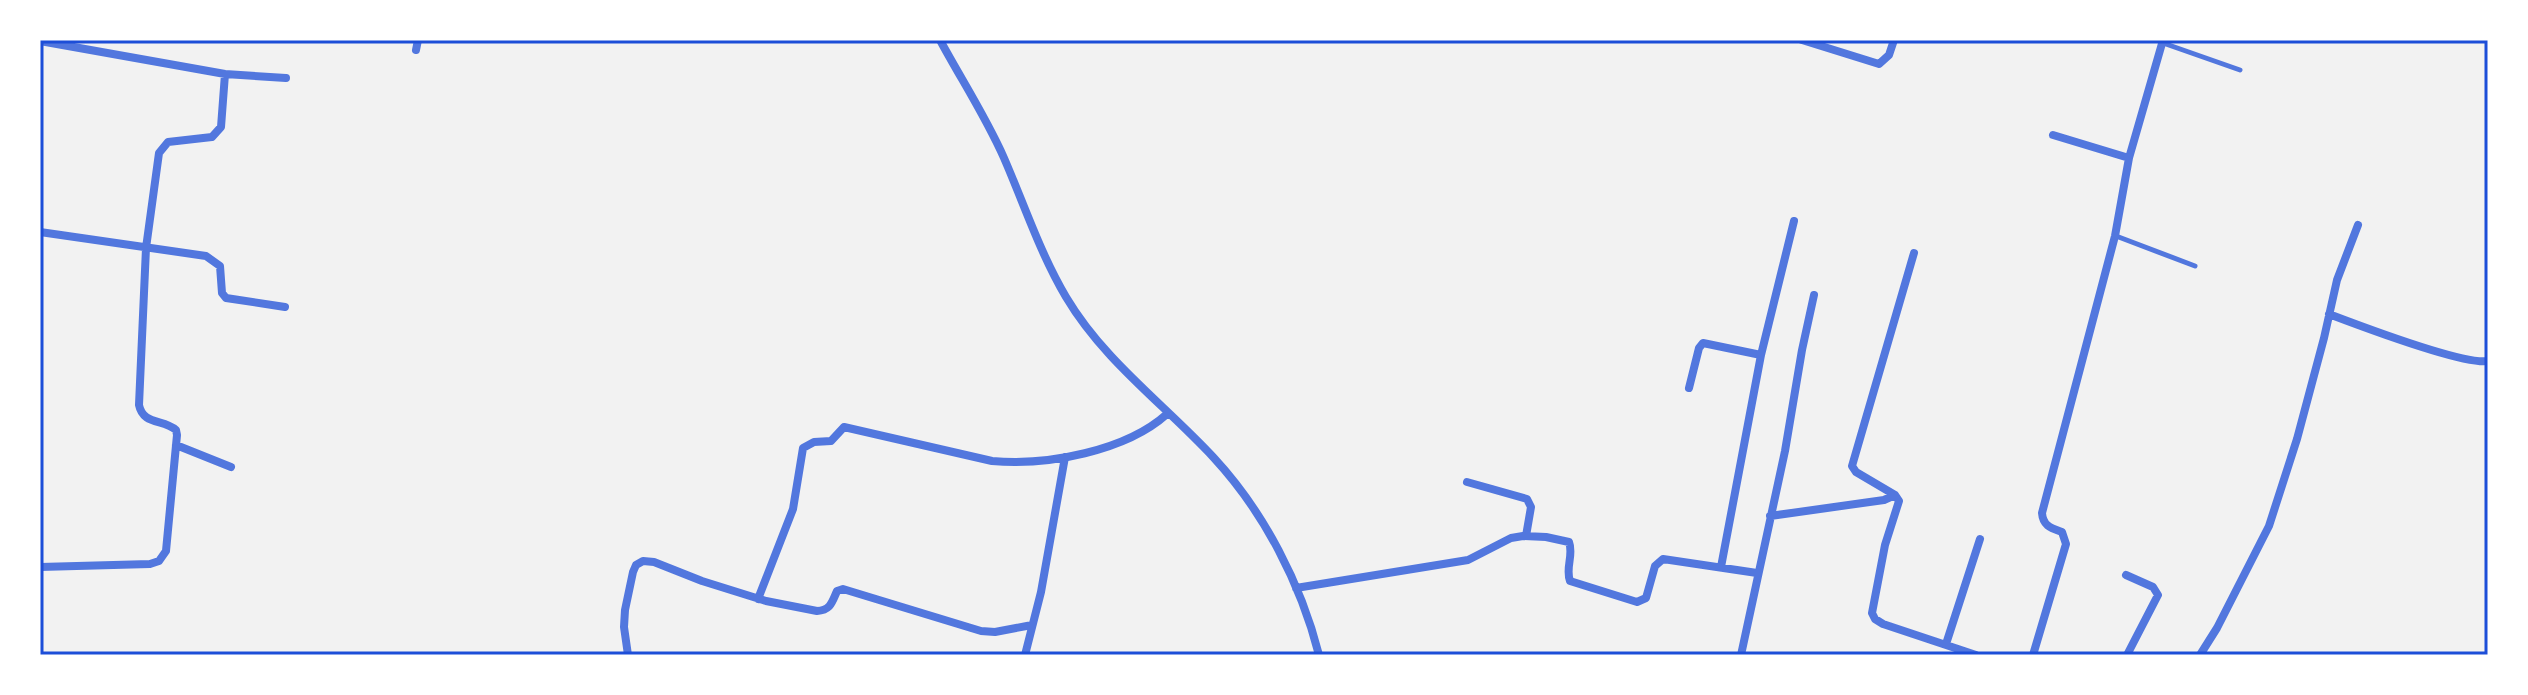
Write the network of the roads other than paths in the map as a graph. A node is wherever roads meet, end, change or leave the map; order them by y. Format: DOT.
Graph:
graph roads {
  1 [pos="940,40"];
  2 [pos="1802,40"];
  3 [pos="1894,40"];
  4 [pos="40,41"];
  5 [pos="2162,42"];
  6 [pos="2240,70"];
  7 [pos="225,74"];
  8 [pos="286,78"];
  9 [pos="2053,135"];
  10 [pos="2129,158"];
  11 [pos="1794,221"];
  12 [pos="2358,225"];
  13 [pos="40,232"];
  14 [pos="2115,236"];
  15 [pos="146,248"];
  16 [pos="1914,253"];
  17 [pos="2195,266"];
  18 [pos="1814,295"];
  19 [pos="285,307"];
  20 [pos="2329,314"];
  21 [pos="1761,355"];
  22 [pos="2488,361"];
  23 [pos="1689,388"];
  24 [pos="1167,414"];
  25 [pos="176,445"];
  26 [pos="1065,457"];
  27 [pos="231,467"];
  28 [pos="1467,482"];
  29 [pos="1895,495"];
  30 [pos="1770,516"];
  31 [pos="1526,536"];
  32 [pos="1980,539"];
  33 [pos="40,567"];
  34 [pos="1721,567"];
  35 [pos="1757,573"];
  36 [pos="2126,575"];
  37 [pos="1296,588"];
  38 [pos="758,599"];
  39 [pos="1032,625"];
  40 [pos="1946,644"];
  41 [pos="628,655"];
  42 [pos="1025,655"];
  43 [pos="1319,655"];
  44 [pos="1741,655"];
  45 [pos="1976,655"];
  46 [pos="2033,655"];
  47 [pos="2127,655"];
  48 [pos="2200,655"];
  1 -- 24 [label="street"];
  2 -- 3 [label="street"];
  4 -- 7 [label="street"];
  5 -- 6 [label="lane"];
  5 -- 10 [label="street"];
  7 -- 8 [label="street"];
  7 -- 15 [label="street"];
  9 -- 10 [label="street"];
  10 -- 14 [label="street"];
  11 -- 21 [label="street"];
  12 -- 20 [label="street"];
  13 -- 15 [label="street"];
  14 -- 17 [label="lane"];
  14 -- 46 [label="street"];
  15 -- 19 [label="street"];
  15 -- 25 [label="street"];
  16 -- 29 [label="street"];
  18 -- 30 [label="street"];
  20 -- 22 [label="street"];
  20 -- 48 [label="street"];
  21 -- 23 [label="street"];
  21 -- 34 [label="street"];
  24 -- 26 [label="street"];
  24 -- 37 [label="street"];
  25 -- 27 [label="street"];
  25 -- 33 [label="street"];
  26 -- 38 [label="street"];
  26 -- 39 [label="street"];
  28 -- 31 [label="street"];
  29 -- 30 [label="street"];
  29 -- 40 [label="street"];
  30 -- 35 [label="street"];
  31 -- 34 [label="street"];
  31 -- 37 [label="street"];
  32 -- 40 [label="street"];
  34 -- 35 [label="street"];
  35 -- 44 [label="street"];
  36 -- 47 [label="street"];
  37 -- 43 [label="street"];
  38 -- 39 [label="street"];
  38 -- 41 [label="street"];
  39 -- 42 [label="street"];
  40 -- 45 [label="street"];
}
